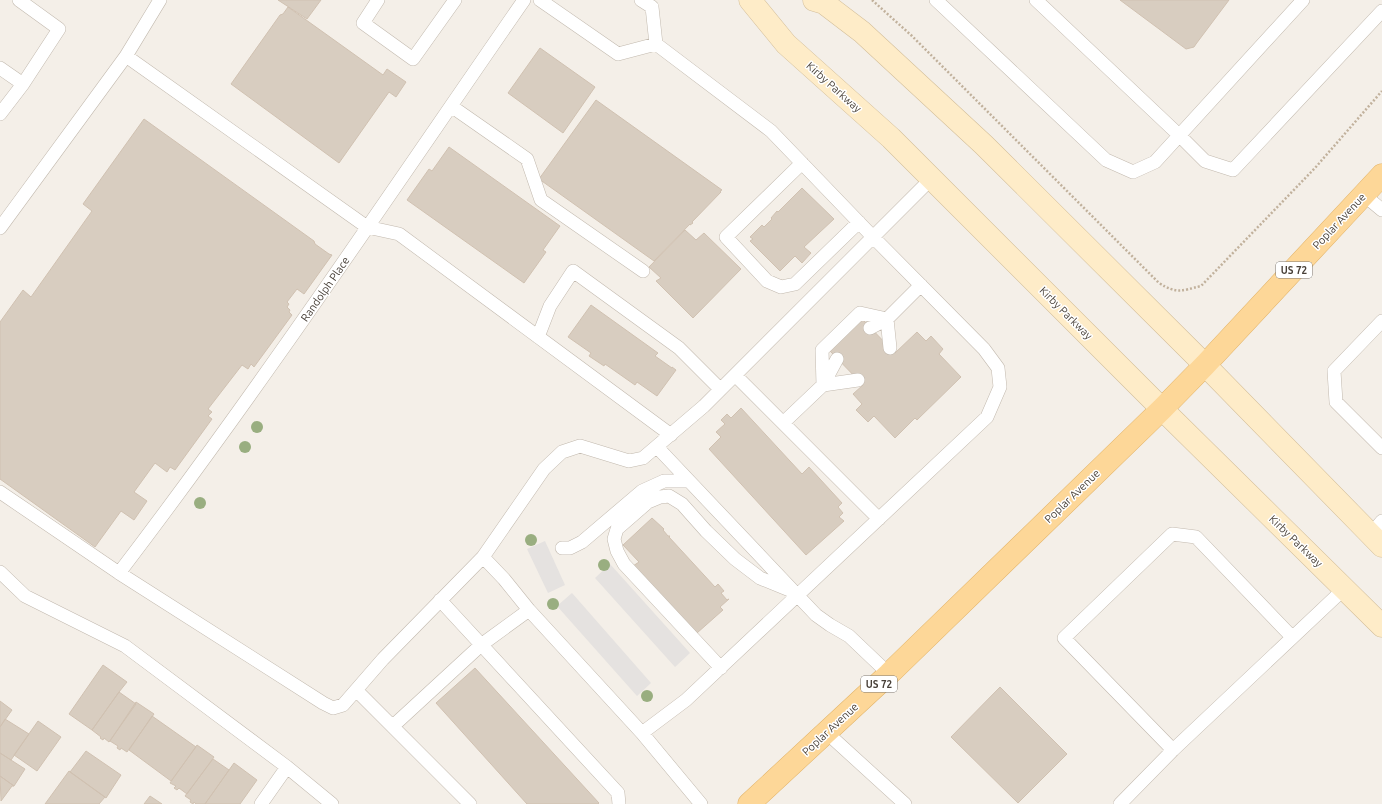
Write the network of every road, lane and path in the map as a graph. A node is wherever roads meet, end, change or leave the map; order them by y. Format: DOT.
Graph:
graph roads {
  1 [pos="19,0"];
  2 [pos="160,0"];
  3 [pos="378,0"];
  4 [pos="455,0"];
  5 [pos="524,0"];
  6 [pos="540,0"];
  7 [pos="641,0"];
  8 [pos="750,0"];
  9 [pos="814,0"];
  10 [pos="936,0"];
  11 [pos="1036,0"];
  12 [pos="1303,0"];
  13 [pos="1382,11"];
  14 [pos="656,44"];
  15 [pos="126,56"];
  16 [pos="0,68"];
  17 [pos="23,84"];
  18 [pos="451,106"];
  19 [pos="0,114"];
  20 [pos="1180,136"];
  21 [pos="802,163"];
  22 [pos="1382,175"];
  23 [pos="931,179"];
  24 [pos="1364,194"];
  25 [pos="1382,210"];
  26 [pos="858,222"];
  27 [pos="367,227"];
  28 [pos="0,228"];
  29 [pos="873,237"];
  30 [pos="643,271"];
  31 [pos="921,285"];
  32 [pos="887,319"];
  33 [pos="1382,321"];
  34 [pos="870,328"];
  35 [pos="538,337"];
  36 [pos="886,344"];
  37 [pos="837,359"];
  38 [pos="1205,365"];
  39 [pos="735,375"];
  40 [pos="854,376"];
  41 [pos="823,385"];
  42 [pos="720,389"];
  43 [pos="1162,409"];
  44 [pos="783,422"];
  45 [pos="671,434"];
  46 [pos="657,447"];
  47 [pos="1382,448"];
  48 [pos="689,481"];
  49 [pos="0,492"];
  50 [pos="879,520"];
  51 [pos="1378,533"];
  52 [pos="562,548"];
  53 [pos="484,557"];
  54 [pos="0,572"];
  55 [pos="119,573"];
  56 [pos="1345,588"];
  57 [pos="794,594"];
  58 [pos="440,600"];
  59 [pos="529,610"];
  60 [pos="1382,626"];
  61 [pos="1292,637"];
  62 [pos="481,645"];
  63 [pos="721,668"];
  64 [pos="889,674"];
  65 [pos="356,690"];
  66 [pos="394,726"];
  67 [pos="826,732"];
  68 [pos="642,733"];
  69 [pos="1173,750"];
  70 [pos="287,767"];
  71 [pos="261,804"];
  72 [pos="332,804"];
  73 [pos="470,804"];
  74 [pos="619,804"];
  75 [pos="701,804"];
  76 [pos="748,804"];
  77 [pos="905,804"];
  78 [pos="1120,804"];
  1 -- 17 [label="lane"];
  2 -- 15 [label="lane"];
  3 -- 4 [label="lane"];
  5 -- 18 [label="lane, Randolph Place"];
  6 -- 14 [label="lane"];
  7 -- 14 [label="lane"];
  8 -- 23 [label="main road, Kirby Parkway"];
  9 -- 38 [label="main road"];
  10 -- 20 [label="lane"];
  11 -- 20 [label="lane"];
  12 -- 20 [label="lane"];
  13 -- 20 [label="lane"];
  14 -- 21 [label="lane"];
  15 -- 27 [label="lane"];
  15 -- 28 [label="lane"];
  16 -- 17 [label="lane"];
  17 -- 19 [label="lane"];
  18 -- 27 [label="lane, Randolph Place"];
  18 -- 30 [label="lane"];
  21 -- 26 [label="lane"];
  21 -- 26 [label="lane"];
  22 -- 24 [label="main road, Poplar Avenue / US 72"];
  23 -- 29 [label="lane"];
  23 -- 43 [label="main road, Kirby Parkway"];
  24 -- 25 [label="lane"];
  24 -- 38 [label="main road, Poplar Avenue / US 72"];
  26 -- 29 [label="lane"];
  27 -- 35 [label="lane"];
  27 -- 55 [label="lane, Randolph Place"];
  29 -- 31 [label="lane"];
  29 -- 39 [label="lane"];
  31 -- 32 [label="lane"];
  31 -- 50 [label="lane"];
  32 -- 34 [label="lane"];
  32 -- 36 [label="lane"];
  32 -- 41 [label="lane"];
  33 -- 47 [label="lane"];
  35 -- 42 [label="lane"];
  35 -- 45 [label="lane"];
  37 -- 41 [label="lane"];
  38 -- 43 [label="main road, Poplar Avenue / US 72"];
  38 -- 51 [label="main road"];
  39 -- 42 [label="lane"];
  39 -- 44 [label="lane"];
  40 -- 41 [label="lane"];
  41 -- 44 [label="lane"];
  42 -- 45 [label="lane"];
  43 -- 56 [label="main road, Kirby Parkway"];
  43 -- 64 [label="main road, Poplar Avenue / US 72"];
  44 -- 50 [label="lane"];
  45 -- 46 [label="lane"];
  46 -- 48 [label="lane"];
  46 -- 53 [label="lane"];
  48 -- 52 [label="lane"];
  48 -- 57 [label="lane"];
  49 -- 55 [label="lane"];
  50 -- 57 [label="lane"];
  53 -- 58 [label="lane"];
  53 -- 59 [label="lane"];
  54 -- 70 [label="lane"];
  55 -- 65 [label="lane"];
  56 -- 60 [label="main road, Kirby Parkway"];
  56 -- 61 [label="lane"];
  57 -- 63 [label="lane"];
  57 -- 63 [label="lane"];
  57 -- 64 [label="lane"];
  58 -- 62 [label="lane"];
  58 -- 65 [label="lane"];
  59 -- 62 [label="lane"];
  59 -- 68 [label="lane"];
  61 -- 69 [label="lane"];
  61 -- 69 [label="lane"];
  62 -- 66 [label="lane"];
  62 -- 74 [label="lane"];
  63 -- 68 [label="lane"];
  64 -- 67 [label="main road, Poplar Avenue / US 72"];
  65 -- 66 [label="lane"];
  66 -- 73 [label="lane"];
  67 -- 76 [label="main road, Poplar Avenue / US 72"];
  67 -- 77 [label="lane"];
  68 -- 75 [label="lane"];
  69 -- 78 [label="lane"];
  70 -- 71 [label="lane"];
  70 -- 72 [label="lane"];
}
